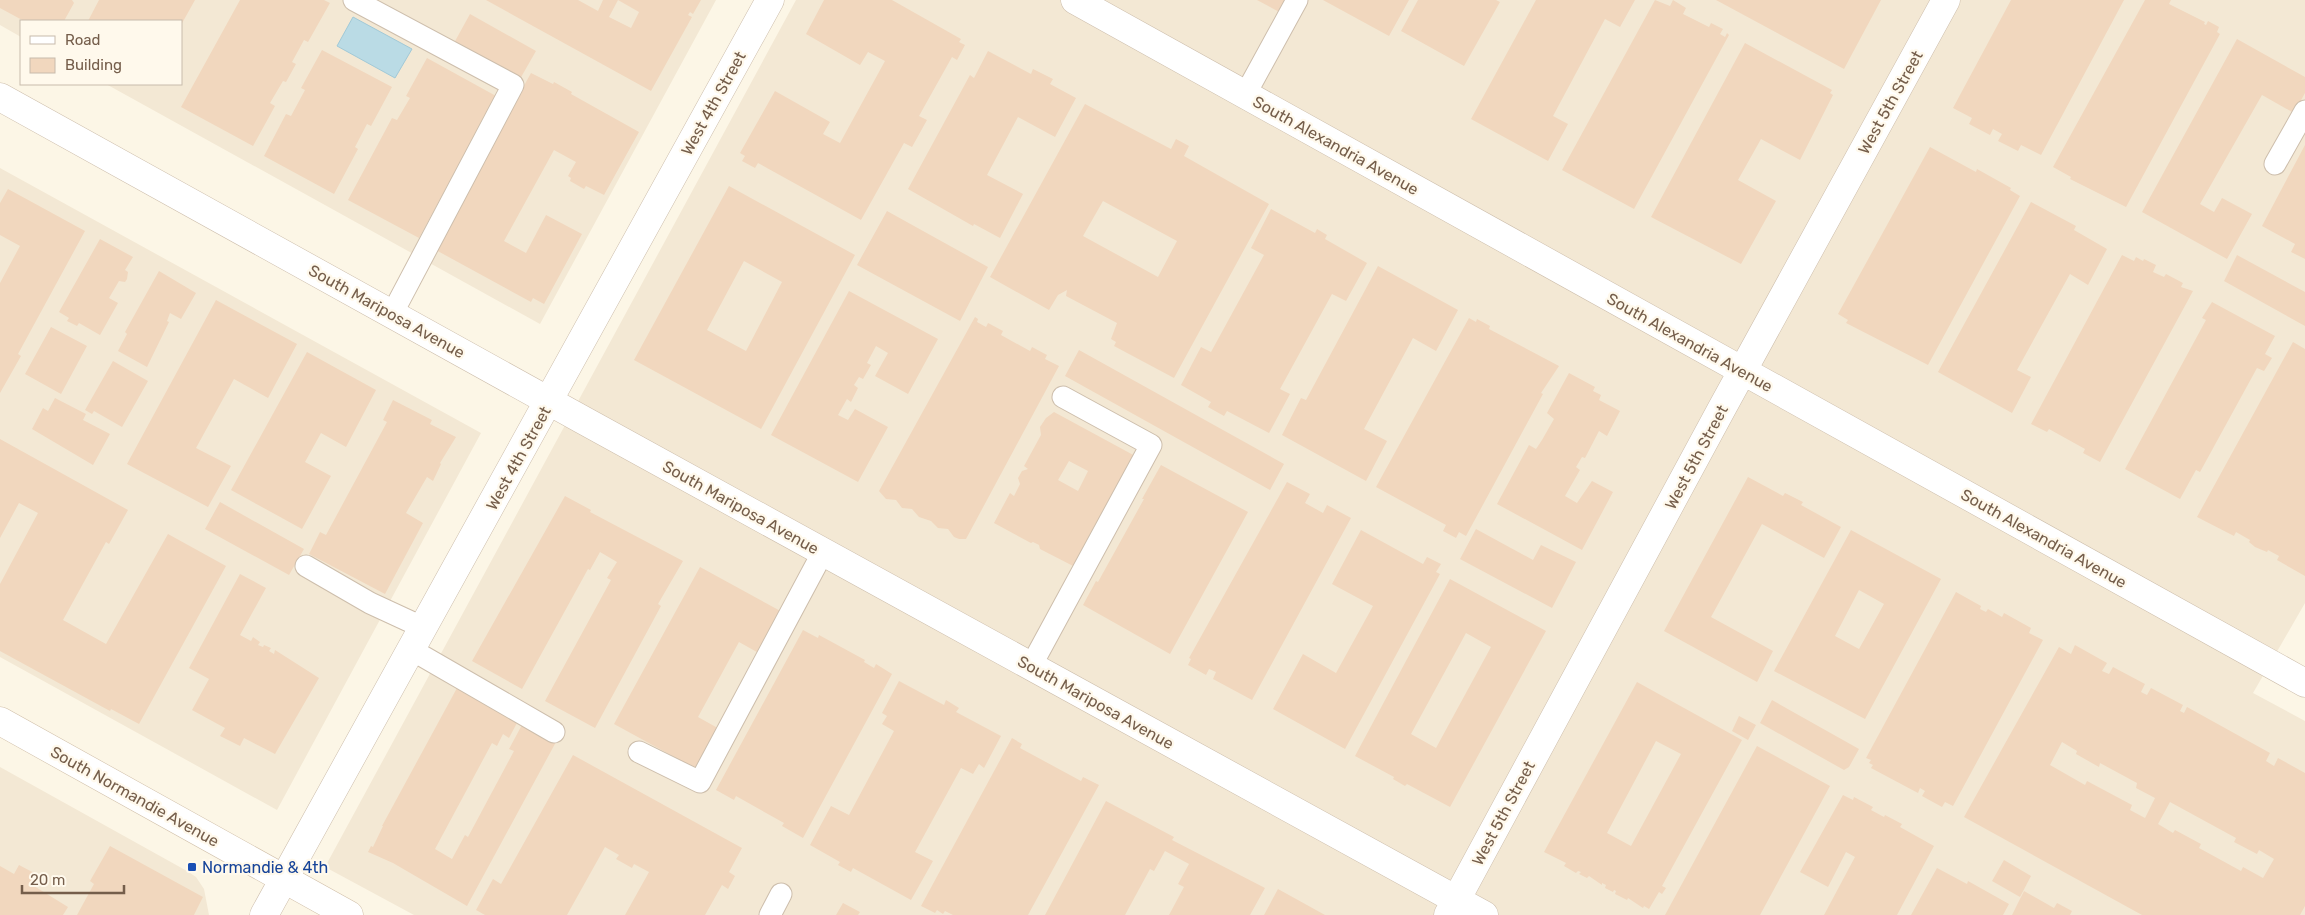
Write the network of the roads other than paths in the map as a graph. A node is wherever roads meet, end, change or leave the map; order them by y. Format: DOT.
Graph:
graph roads {
  1 [pos="354,0"];
  2 [pos="770,0"];
  3 [pos="1076,0"];
  4 [pos="1297,0"];
  5 [pos="1946,0"];
  6 [pos="1245,95"];
  7 [pos="0,97"];
  8 [pos="2305,112"];
  9 [pos="2276,164"];
  10 [pos="392,314"];
  11 [pos="1742,371"];
  12 [pos="1063,397"];
  13 [pos="549,401"];
  14 [pos="823,552"];
  15 [pos="306,566"];
  16 [pos="418,639"];
  17 [pos="1032,666"];
  18 [pos="2305,683"];
  19 [pos="0,721"];
  20 [pos="554,732"];
  21 [pos="640,752"];
  22 [pos="284,879"];
  23 [pos="781,894"];
  24 [pos="1452,907"];
  25 [pos="264,915"];
  26 [pos="349,915"];
  27 [pos="770,915"];
  28 [pos="1484,915"];
  1 -- 10 [label="lane"];
  2 -- 13 [label="street, West 4th Street"];
  3 -- 6 [label="street, South Alexandria Avenue"];
  4 -- 6 [label="lane"];
  5 -- 11 [label="street, West 5th Street"];
  6 -- 11 [label="street, South Alexandria Avenue"];
  7 -- 10 [label="street, South Mariposa Avenue"];
  8 -- 9 [label="lane"];
  10 -- 13 [label="street, South Mariposa Avenue"];
  11 -- 18 [label="street, South Alexandria Avenue"];
  11 -- 24 [label="street, West 5th Street"];
  12 -- 17 [label="lane"];
  13 -- 14 [label="street, South Mariposa Avenue"];
  13 -- 16 [label="street, West 4th Street"];
  14 -- 17 [label="street, South Mariposa Avenue"];
  14 -- 21 [label="lane"];
  15 -- 16 [label="lane"];
  16 -- 20 [label="lane"];
  16 -- 22 [label="street, West 4th Street"];
  17 -- 24 [label="street, South Mariposa Avenue"];
  19 -- 22 [label="street, South Normandie Avenue"];
  22 -- 25 [label="street, West 4th Street"];
  22 -- 26 [label="street, South Normandie Avenue"];
  23 -- 27 [label="lane"];
  24 -- 28 [label="street, South Mariposa Avenue"];
}
